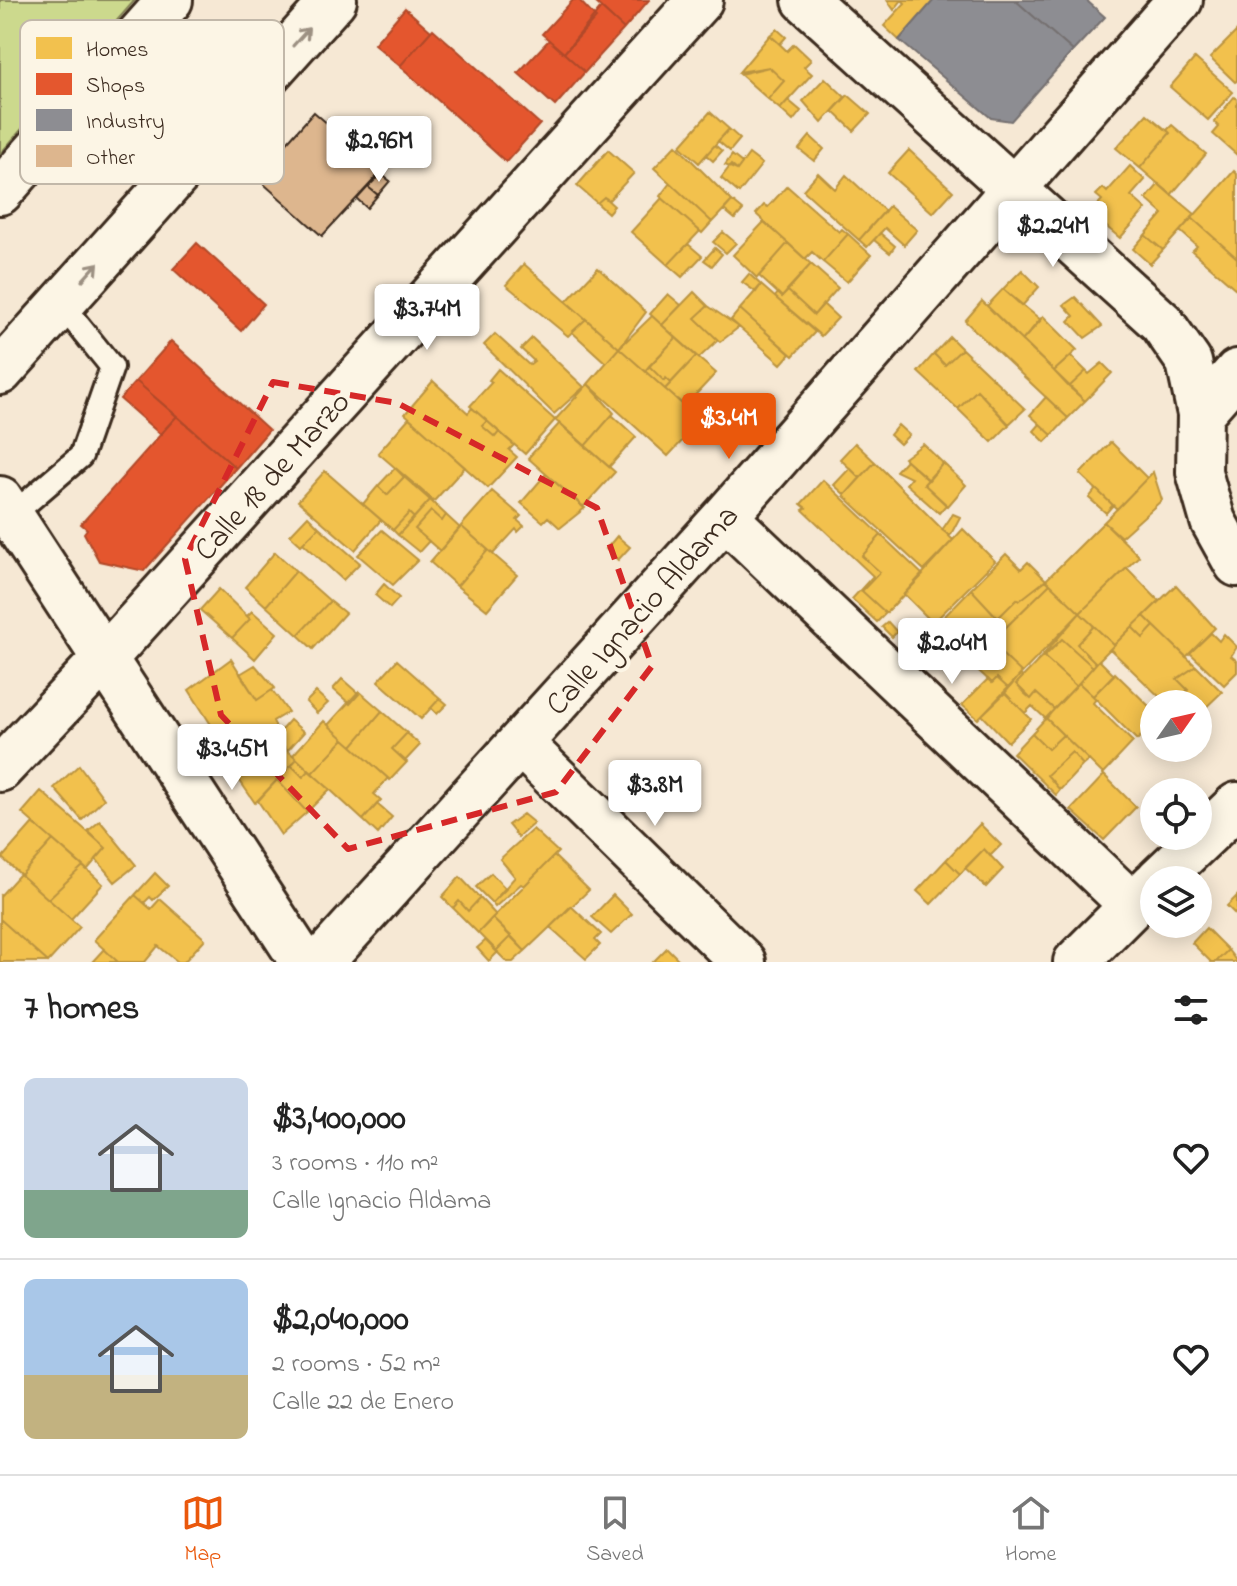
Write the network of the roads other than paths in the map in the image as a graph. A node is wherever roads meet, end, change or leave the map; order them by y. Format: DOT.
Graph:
graph roads {
  1 [pos="170,0"];
  2 [pos="334,0"];
  3 [pos="700,0"];
  4 [pos="805,0"];
  5 [pos="1180,0"];
  6 [pos="152,20"];
  7 [pos="284,56"];
  8 [pos="20,169"];
  9 [pos="169,184"];
  10 [pos="1012,187"];
  11 [pos="0,192"];
  12 [pos="61,304"];
  13 [pos="0,372"];
  14 [pos="1237,372"];
  15 [pos="1200,414"];
  16 [pos="5,508"];
  17 [pos="725,517"];
  18 [pos="1237,564"];
  19 [pos="104,659"];
  20 [pos="520,743"];
  21 [pos="0,769"];
  22 [pos="1237,805"];
  23 [pos="1173,866"];
  24 [pos="1140,883"];
  25 [pos="1140,898"];
  26 [pos="303,962"];
  27 [pos="321,962"];
  28 [pos="743,962"];
  29 [pos="1076,962"];
  1 -- 6 [label="street"];
  7 -- 2 [label="street, one-way"];
  3 -- 19 [label="street, Calle 18 de Marzo"];
  4 -- 10 [label="street"];
  5 -- 10 [label="street, Calle Ignacio Aldama"];
  8 -- 11 [label="street"];
  12 -- 9 [label="street, one-way"];
  10 -- 15 [label="street"];
  10 -- 17 [label="street, Calle Ignacio Aldama"];
  12 -- 13 [label="street"];
  12 -- 16 [label="lane"];
  14 -- 15 [label="street"];
  15 -- 18 [label="street"];
  16 -- 19 [label="street"];
  17 -- 20 [label="street, Calle Ignacio Aldama"];
  17 -- 24 [label="street"];
  19 -- 21 [label="street, Calle 18 de Marzo"];
  19 -- 26 [label="street"];
  20 -- 27 [label="street, Calle Ignacio Aldama"];
  20 -- 28 [label="street"];
  22 -- 23 [label="street"];
  25 -- 29 [label="street"];
}
